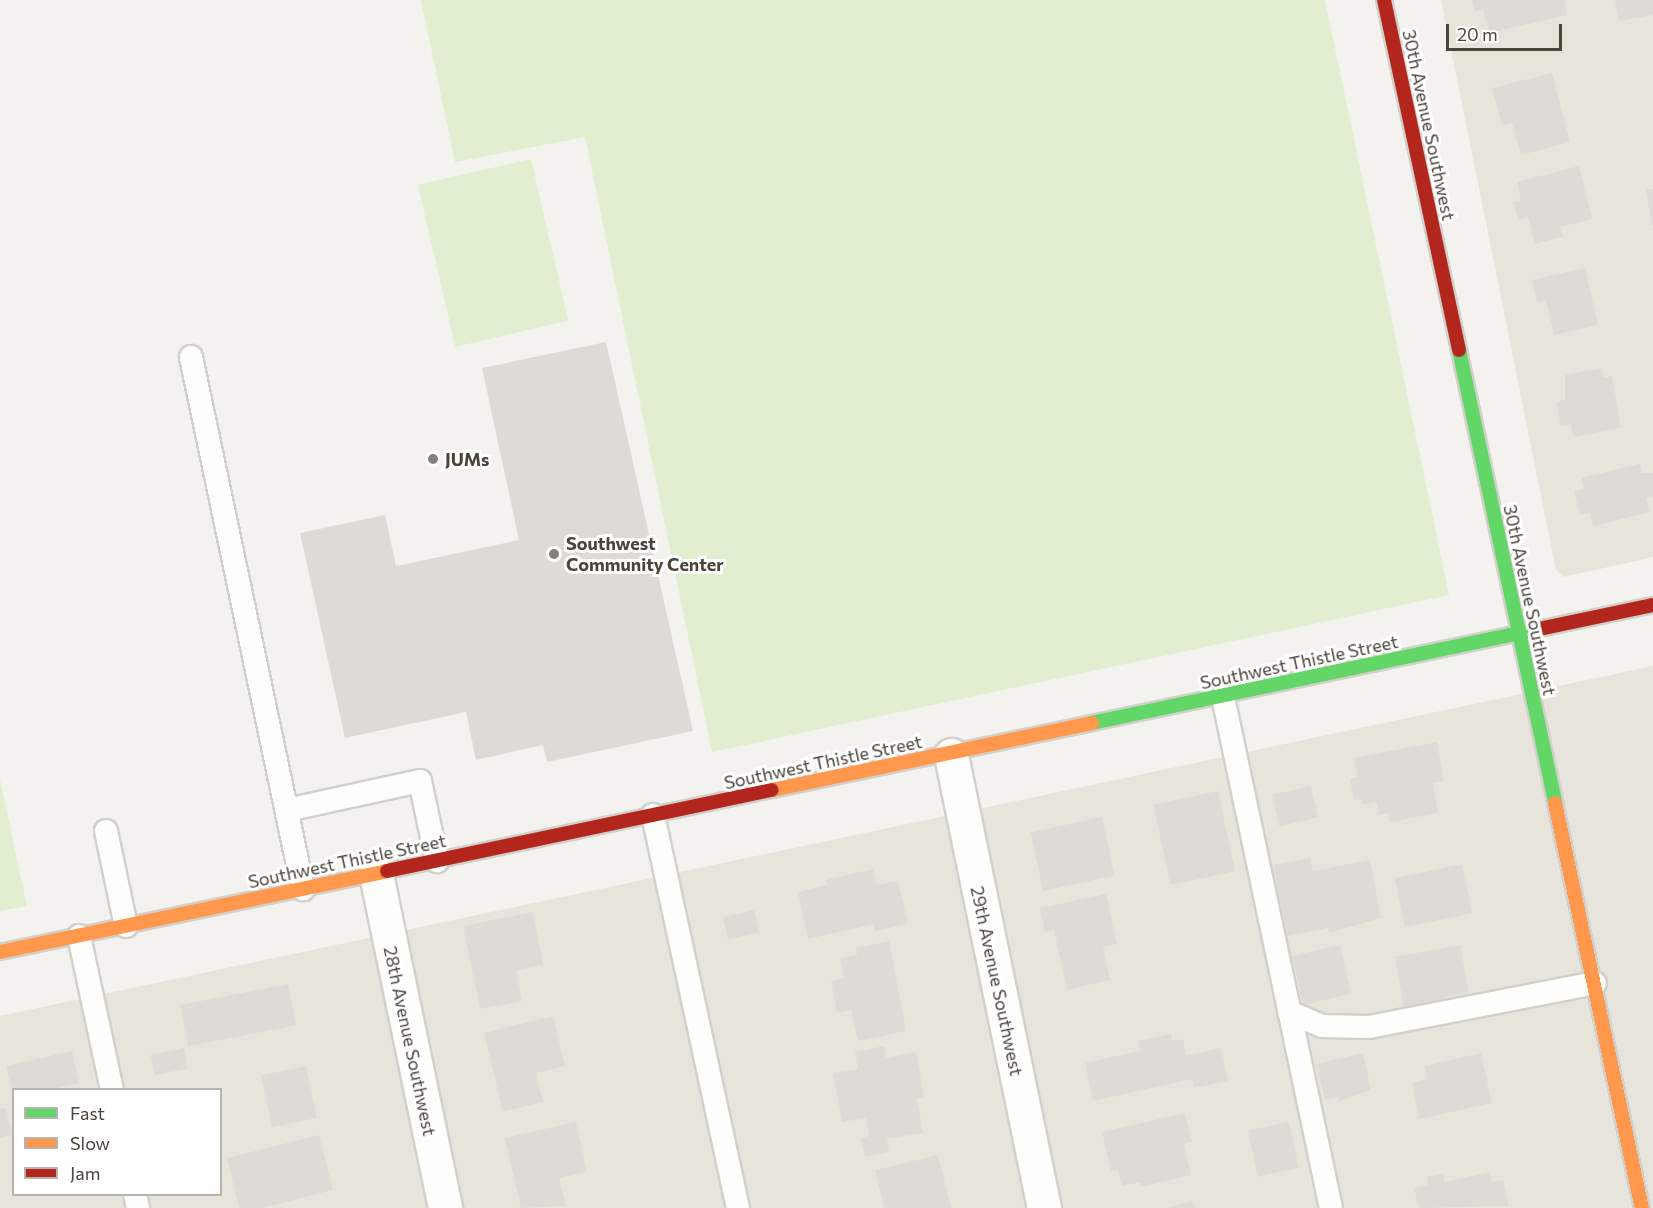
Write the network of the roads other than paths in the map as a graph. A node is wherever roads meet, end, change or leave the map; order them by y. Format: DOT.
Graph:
graph roads {
  1 [pos="1384,0"];
  2 [pos="191,357"];
  3 [pos="1653,605"];
  4 [pos="1519,633"];
  5 [pos="1223,697"];
  6 [pos="951,755"];
  7 [pos="287,810"];
  8 [pos="653,815"];
  9 [pos="106,831"];
  10 [pos="437,861"];
  11 [pos="376,874"];
  12 [pos="303,888"];
  13 [pos="126,926"];
  14 [pos="79,936"];
  15 [pos="0,952"];
  16 [pos="1595,983"];
  17 [pos="1289,1012"];
  18 [pos="112,1088"];
  19 [pos="445,1208"];
  20 [pos="738,1208"];
  21 [pos="1044,1208"];
  22 [pos="1331,1208"];
  23 [pos="1642,1208"];
  1 -- 4 [label="street, 30th Avenue Southwest"];
  2 -- 7 [label="lane"];
  3 -- 4 [label="street, Southwest Thistle Street"];
  4 -- 5 [label="street, Southwest Thistle Street"];
  4 -- 16 [label="street, 30th Avenue Southwest"];
  5 -- 6 [label="street, Southwest Thistle Street"];
  5 -- 17 [label="lane"];
  6 -- 8 [label="street, Southwest Thistle Street"];
  6 -- 21 [label="street, 29th Avenue Southwest"];
  7 -- 10 [label="lane"];
  7 -- 12 [label="lane"];
  8 -- 10 [label="street, Southwest Thistle Street"];
  8 -- 20 [label="lane"];
  9 -- 13 [label="lane"];
  10 -- 11 [label="street, Southwest Thistle Street"];
  11 -- 12 [label="street, Southwest Thistle Street"];
  11 -- 19 [label="street, 28th Avenue Southwest"];
  12 -- 13 [label="street, Southwest Thistle Street"];
  13 -- 14 [label="street, Southwest Thistle Street"];
  14 -- 15 [label="street, Southwest Thistle Street"];
  14 -- 18 [label="lane"];
  16 -- 17 [label="lane"];
  16 -- 23 [label="street, 30th Avenue Southwest"];
  17 -- 22 [label="lane"];
}
